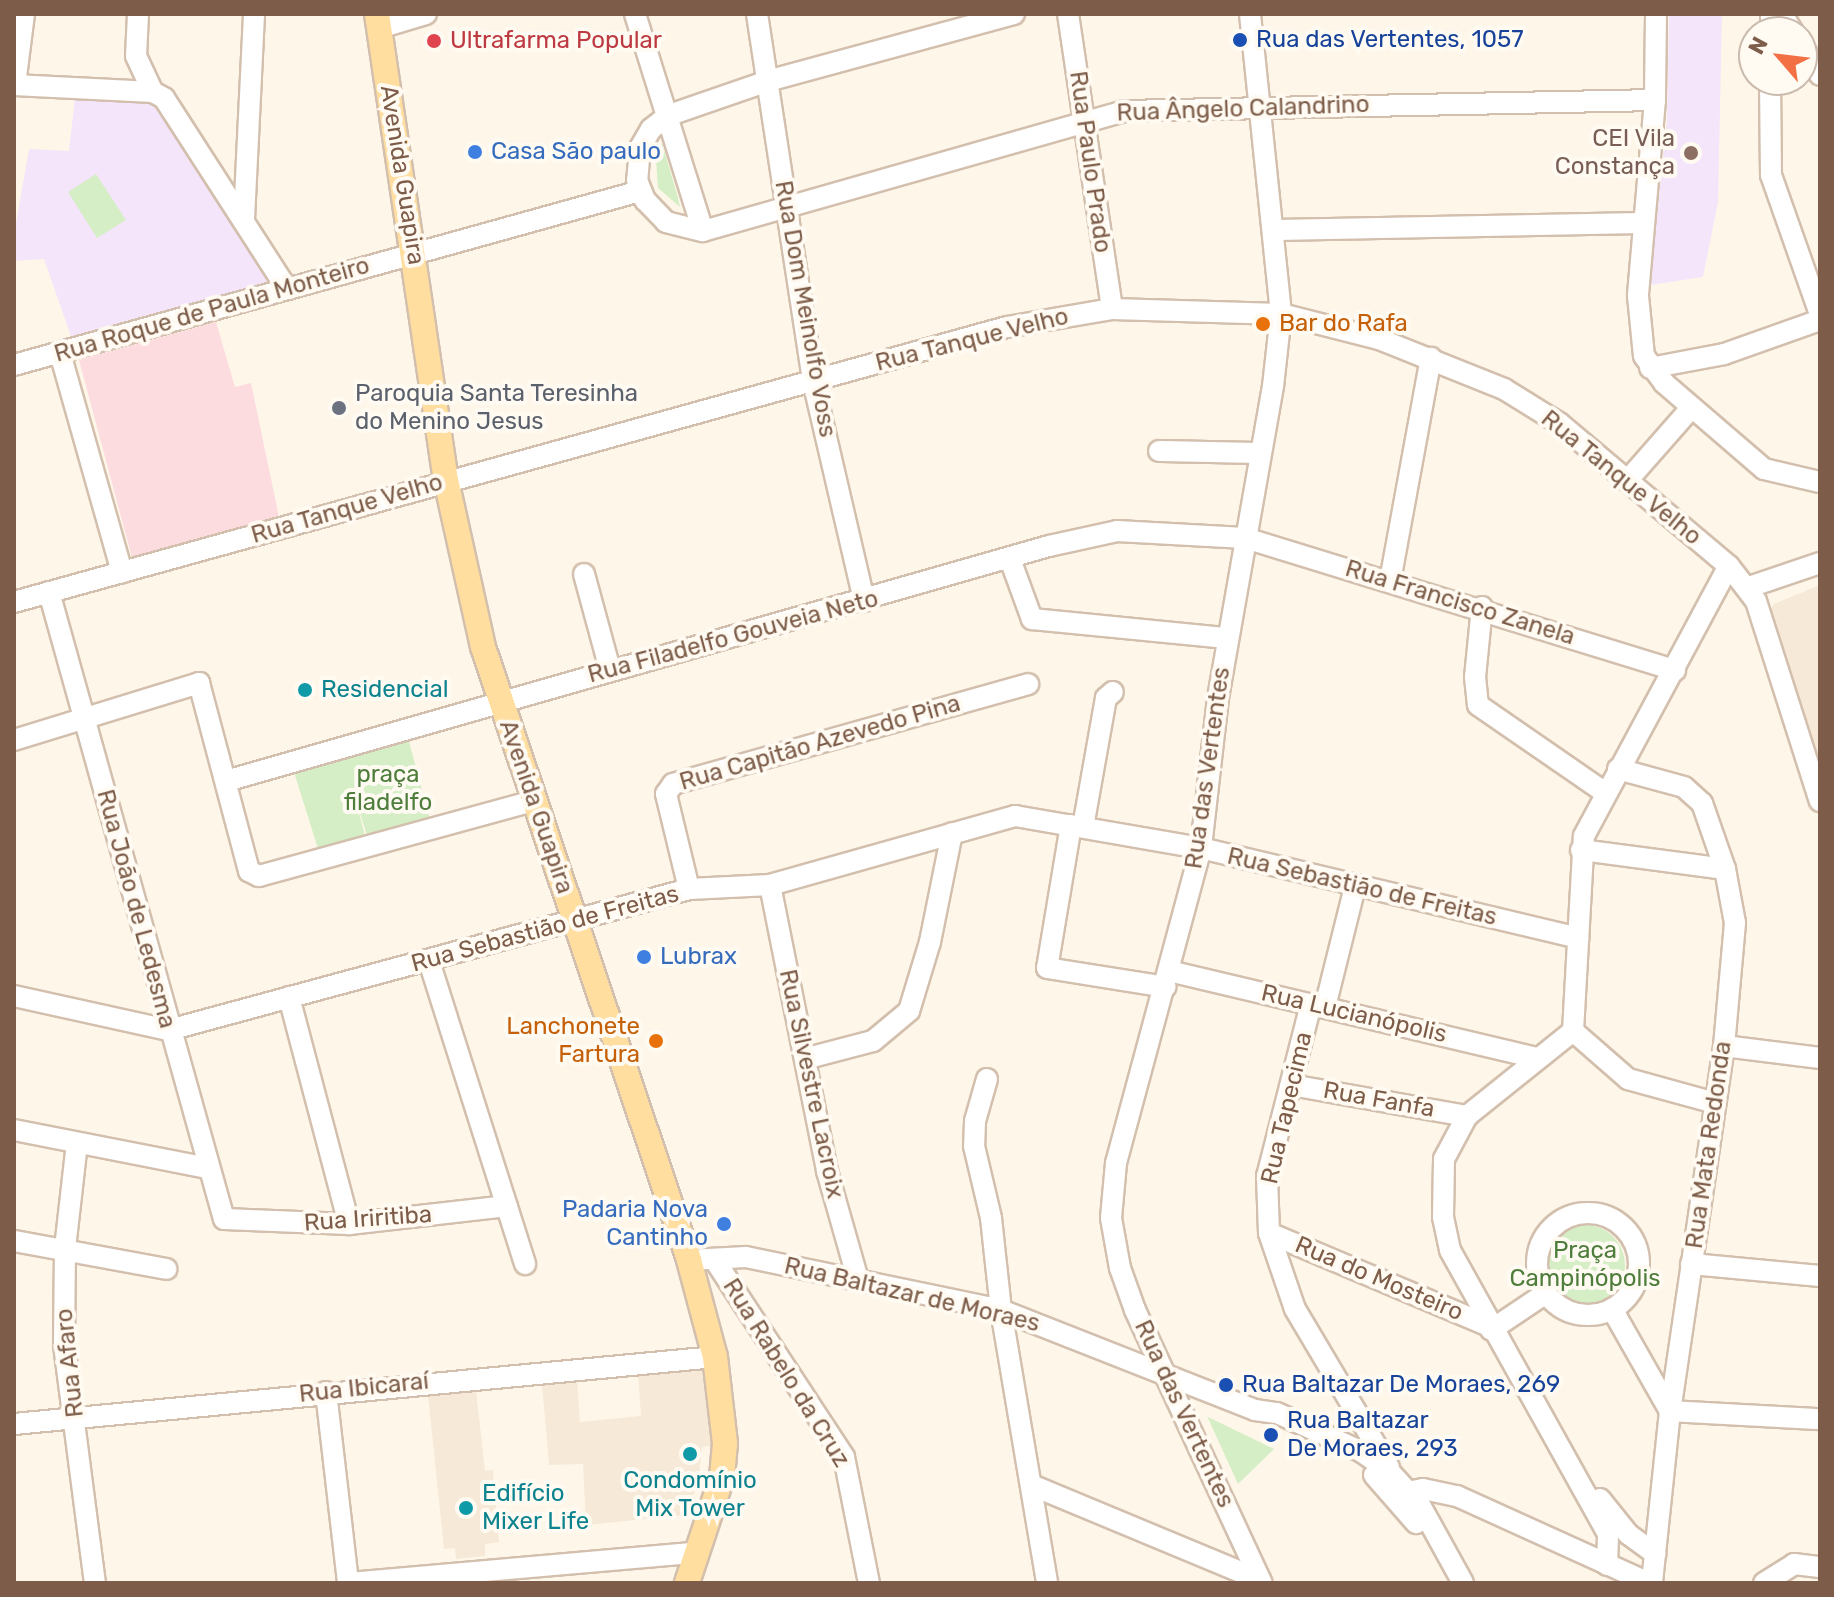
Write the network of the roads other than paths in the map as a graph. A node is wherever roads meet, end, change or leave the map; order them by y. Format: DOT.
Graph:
graph roads {
  1 [pos="24,14"];
  2 [pos="138,14"];
  3 [pos="254,14"];
  4 [pos="426,14"];
  5 [pos="635,14"];
  6 [pos="757,14"];
  7 [pos="1014,14"];
  8 [pos="1068,14"];
  9 [pos="1250,14"];
  10 [pos="1656,14"];
  11 [pos="378,21"];
  12 [pos="768,81"];
  13 [pos="15,85"];
  14 [pos="153,92"];
  15 [pos="1770,96"];
  16 [pos="1655,100"];
  17 [pos="1260,105"];
  18 [pos="669,115"];
  19 [pos="1084,121"];
  20 [pos="640,191"];
  21 [pos="788,207"];
  22 [pos="244,219"];
  23 [pos="1644,223"];
  24 [pos="1273,230"];
  25 [pos="703,231"];
  26 [pos="414,254"];
  27 [pos="1812,266"];
  28 [pos="287,289"];
  29 [pos="1112,309"];
  30 [pos="1281,314"];
  31 [pos="1820,314"];
  32 [pos="1820,320"];
  33 [pos="60,353"];
  34 [pos="1431,358"];
  35 [pos="14,365"];
  36 [pos="1650,368"];
  37 [pos="813,381"];
  38 [pos="1692,407"];
  39 [pos="1159,451"];
  40 [pos="1260,453"];
  41 [pos="446,480"];
  42 [pos="1627,481"];
  43 [pos="1820,482"];
  44 [pos="1245,538"];
  45 [pos="1010,559"];
  46 [pos="1820,563"];
  47 [pos="1729,566"];
  48 [pos="122,572"];
  49 [pos="584,574"];
  50 [pos="1390,581"];
  51 [pos="1749,587"];
  52 [pos="49,592"];
  53 [pos="864,601"];
  54 [pos="14,602"];
  55 [pos="1482,607"];
  56 [pos="1227,638"];
  57 [pos="610,670"];
  58 [pos="1675,670"];
  59 [pos="1028,684"];
  60 [pos="1113,692"];
  61 [pos="499,701"];
  62 [pos="84,717"];
  63 [pos="14,740"];
  64 [pos="1618,769"];
  65 [pos="226,781"];
  66 [pos="1604,792"];
  67 [pos="534,801"];
  68 [pos="1820,801"];
  69 [pos="1077,826"];
  70 [pos="952,833"];
  71 [pos="1201,848"];
  72 [pos="1581,850"];
  73 [pos="1725,869"];
  74 [pos="770,885"];
  75 [pos="1355,887"];
  76 [pos="689,889"];
  77 [pos="575,920"];
  78 [pos="1578,938"];
  79 [pos="429,961"];
  80 [pos="1167,979"];
  81 [pos="14,996"];
  82 [pos="289,997"];
  83 [pos="1318,1006"];
  84 [pos="169,1030"];
  85 [pos="1573,1031"];
  86 [pos="1724,1046"];
  87 [pos="808,1058"];
  88 [pos="1538,1058"];
  89 [pos="1820,1058"];
  90 [pos="987,1079"];
  91 [pos="1291,1085"];
  92 [pos="1715,1103"];
  93 [pos="1467,1116"];
  94 [pos="14,1130"];
  95 [pos="77,1143"];
  96 [pos="208,1168"];
  97 [pos="507,1206"];
  98 [pos="229,1221"];
  99 [pos="349,1224"];
  100 [pos="1269,1233"];
  101 [pos="14,1241"];
  102 [pos="65,1249"];
  103 [pos="689,1260"];
  104 [pos="525,1264"];
  105 [pos="1691,1264"];
  106 [pos="718,1266"];
  107 [pos="166,1269"];
  108 [pos="1820,1276"];
  109 [pos="858,1280"];
  110 [pos="1546,1293"];
  111 [pos="699,1296"];
  112 [pos="1612,1309"];
  113 [pos="1001,1310"];
  114 [pos="1490,1328"];
  115 [pos="715,1357"];
  116 [pos="1164,1371"];
  117 [pos="1344,1385"];
  118 [pos="326,1392"];
  119 [pos="1670,1411"];
  120 [pos="76,1418"];
  121 [pos="1820,1419"];
  122 [pos="14,1424"];
  123 [pos="1341,1448"];
  124 [pos="1385,1475"];
  125 [pos="1034,1486"];
  126 [pos="1408,1500"];
  127 [pos="1619,1538"];
  128 [pos="699,1552"];
  129 [pos="1656,1554"];
  130 [pos="1607,1565"];
  131 [pos="1820,1567"];
  132 [pos="454,1578"];
  133 [pos="1261,1581"];
  134 [pos="95,1583"];
  135 [pos="348,1583"];
  136 [pos="687,1583"];
  137 [pos="869,1583"];
  138 [pos="1047,1583"];
  139 [pos="1462,1583"];
  140 [pos="1651,1583"];
  141 [pos="1764,1583"];
  1 -- 13 [label="street"];
  2 -- 14 [label="street"];
  3 -- 22 [label="street"];
  4 -- 11 [label="street"];
  5 -- 18 [label="street"];
  6 -- 12 [label="street, Rua Dom Meinolfo Voss"];
  7 -- 12 [label="street"];
  8 -- 19 [label="street, Rua Paulo Prado"];
  9 -- 17 [label="street, Rua das Vertentes"];
  10 -- 16 [label="street"];
  11 -- 26 [label="main road, Avenida Guapira"];
  12 -- 18 [label="street"];
  12 -- 21 [label="street, Rua Dom Meinolfo Voss"];
  13 -- 14 [label="street"];
  14 -- 22 [label="street"];
  15 -- 27 [label="street"];
  16 -- 17 [label="street, Rua Ângelo Calandrino"];
  16 -- 23 [label="street"];
  17 -- 19 [label="street, Rua Ângelo Calandrino"];
  17 -- 24 [label="street, Rua das Vertentes"];
  18 -- 20 [label="street"];
  18 -- 25 [label="street"];
  19 -- 21 [label="street, Rua Ângelo Calandrino"];
  19 -- 29 [label="street, Rua Paulo Prado"];
  20 -- 25 [label="street"];
  20 -- 26 [label="street, Rua Roque de Paula Monteiro"];
  21 -- 25 [label="street, Rua Ângelo Calandrino"];
  21 -- 37 [label="street, Rua Dom Meinolfo Voss"];
  22 -- 28 [label="street"];
  23 -- 24 [label="street"];
  23 -- 36 [label="street"];
  24 -- 30 [label="street, Rua das Vertentes"];
  26 -- 28 [label="street, Rua Roque de Paula Monteiro"];
  26 -- 41 [label="main road, Avenida Guapira"];
  27 -- 31 [label="street"];
  28 -- 33 [label="street, Rua Roque de Paula Monteiro"];
  29 -- 30 [label="street, Rua Tanque Velho"];
  29 -- 37 [label="street, Rua Tanque Velho"];
  30 -- 34 [label="street, Rua Tanque Velho"];
  30 -- 40 [label="street, Rua das Vertentes"];
  32 -- 36 [label="street"];
  33 -- 35 [label="street, Rua Roque de Paula Monteiro"];
  33 -- 48 [label="street"];
  34 -- 42 [label="street, Rua Tanque Velho"];
  34 -- 50 [label="street"];
  36 -- 38 [label="street"];
  37 -- 41 [label="street, Rua Tanque Velho"];
  37 -- 53 [label="street, Rua Dom Meinolfo Voss"];
  38 -- 42 [label="street"];
  38 -- 43 [label="street"];
  39 -- 40 [label="street"];
  40 -- 44 [label="street, Rua das Vertentes"];
  41 -- 48 [label="street, Rua Tanque Velho"];
  41 -- 61 [label="main road, Avenida Guapira"];
  42 -- 47 [label="street, Rua Tanque Velho"];
  44 -- 45 [label="street, Rua Filadelfo Gouveia Neto"];
  44 -- 50 [label="street, Rua Francisco Zanela"];
  44 -- 56 [label="street, Rua das Vertentes"];
  45 -- 53 [label="street, Rua Filadelfo Gouveia Neto"];
  45 -- 56 [label="street"];
  46 -- 51 [label="street"];
  47 -- 51 [label="street, Rua Tanque Velho"];
  47 -- 58 [label="street"];
  48 -- 52 [label="street, Rua Tanque Velho"];
  49 -- 57 [label="street"];
  50 -- 55 [label="street, Rua Francisco Zanela"];
  51 -- 68 [label="street, Rua Tanque Velho"];
  52 -- 54 [label="street, Rua Tanque Velho"];
  52 -- 62 [label="street, Rua João de Ledesma"];
  53 -- 57 [label="street, Rua Filadelfo Gouveia Neto"];
  55 -- 58 [label="street, Rua Francisco Zanela"];
  55 -- 66 [label="street"];
  56 -- 71 [label="street, Rua das Vertentes"];
  57 -- 61 [label="street, Rua Filadelfo Gouveia Neto"];
  58 -- 64 [label="street"];
  59 -- 76 [label="street, Rua Capitão Azevedo Pina"];
  60 -- 69 [label="street"];
  61 -- 65 [label="street, Rua Filadelfo Gouveia Neto"];
  61 -- 67 [label="main road, Avenida Guapira"];
  62 -- 63 [label="street"];
  62 -- 65 [label="street"];
  62 -- 84 [label="street, Rua João de Ledesma"];
  64 -- 66 [label="street"];
  64 -- 73 [label="street, Rua Mata Redonda"];
  65 -- 67 [label="street"];
  66 -- 72 [label="street"];
  67 -- 77 [label="main road, Avenida Guapira"];
  69 -- 70 [label="street, Rua Sebastião de Freitas"];
  69 -- 71 [label="street, Rua Sebastião de Freitas"];
  69 -- 80 [label="street, Rua Lucianópolis"];
  70 -- 74 [label="street, Rua Sebastião de Freitas"];
  70 -- 87 [label="street"];
  71 -- 75 [label="street, Rua Sebastião de Freitas"];
  71 -- 80 [label="street, Rua das Vertentes"];
  72 -- 73 [label="street"];
  72 -- 78 [label="street"];
  73 -- 86 [label="street, Rua Mata Redonda"];
  74 -- 76 [label="street, Rua Sebastião de Freitas"];
  74 -- 87 [label="street, Rua Silvestre Lacroix"];
  75 -- 78 [label="street, Rua Sebastião de Freitas"];
  75 -- 83 [label="street, Rua Tapecima"];
  76 -- 77 [label="street, Rua Sebastião de Freitas"];
  77 -- 79 [label="street, Rua Sebastião de Freitas"];
  77 -- 103 [label="main road, Avenida Guapira"];
  78 -- 85 [label="street"];
  79 -- 82 [label="street, Rua Sebastião de Freitas"];
  79 -- 97 [label="street"];
  80 -- 83 [label="street, Rua Lucianópolis"];
  80 -- 116 [label="street, Rua das Vertentes"];
  81 -- 84 [label="street"];
  82 -- 84 [label="street, Rua Sebastião de Freitas"];
  82 -- 99 [label="street"];
  83 -- 88 [label="street, Rua Lucianópolis"];
  83 -- 91 [label="street, Rua Tapecima"];
  84 -- 96 [label="street, Rua João de Ledesma"];
  85 -- 88 [label="street"];
  85 -- 92 [label="street"];
  86 -- 89 [label="street"];
  86 -- 92 [label="street, Rua Mata Redonda"];
  87 -- 109 [label="street, Rua Silvestre Lacroix"];
  88 -- 93 [label="street"];
  90 -- 113 [label="street"];
  91 -- 93 [label="street, Rua Fanfa"];
  91 -- 100 [label="street, Rua Tapecima"];
  92 -- 105 [label="street, Rua Mata Redonda"];
  93 -- 114 [label="street"];
  94 -- 95 [label="street"];
  95 -- 96 [label="street"];
  95 -- 102 [label="street, Rua Afaro"];
  96 -- 98 [label="street, Rua João de Ledesma"];
  97 -- 99 [label="street, Rua Iriritiba"];
  97 -- 104 [label="street"];
  98 -- 99 [label="street, Rua Iriritiba"];
  100 -- 114 [label="street, Rua do Mosteiro"];
  100 -- 117 [label="street, Rua Tapecima"];
  101 -- 102 [label="street"];
  102 -- 107 [label="street"];
  102 -- 120 [label="street, Rua Afaro"];
  103 -- 106 [label="street"];
  103 -- 111 [label="main road, Avenida Guapira"];
  105 -- 108 [label="street"];
  105 -- 119 [label="street, Rua Mata Redonda"];
  106 -- 109 [label="street, Rua Baltazar de Moraes"];
  106 -- 111 [label="street, Rua Baltazar de Moraes"];
  106 -- 137 [label="street, Rua Rabelo da Cruz"];
  109 -- 113 [label="street, Rua Baltazar de Moraes"];
  110 -- 112 [label="street"];
  110 -- 112 [label="street"];
  110 -- 114 [label="street"];
  111 -- 115 [label="main road, Avenida Guapira"];
  112 -- 119 [label="street"];
  113 -- 116 [label="street, Rua Baltazar de Moraes"];
  113 -- 125 [label="street"];
  114 -- 127 [label="street"];
  115 -- 118 [label="street, Rua Ibicaraí"];
  115 -- 128 [label="main road, Avenida Guapira"];
  116 -- 123 [label="street, Rua Baltazar de Moraes"];
  116 -- 133 [label="street, Rua das Vertentes"];
  117 -- 123 [label="street, Rua Tapecima"];
  117 -- 124 [label="street, Rua Tapecima"];
  118 -- 120 [label="street, Rua Ibicaraí"];
  118 -- 135 [label="street"];
  119 -- 121 [label="street"];
  119 -- 129 [label="street, Rua Mata Redonda"];
  120 -- 122 [label="street, Rua Ibicaraí"];
  120 -- 134 [label="street, Rua Afaro"];
  123 -- 124 [label="street, Rua Baltazar de Moraes"];
  124 -- 126 [label="street, Rua Baltazar de Moraes"];
  125 -- 133 [label="street"];
  125 -- 138 [label="street"];
  126 -- 130 [label="street"];
  126 -- 139 [label="street, Rua Baltazar de Moraes"];
  127 -- 129 [label="street"];
  127 -- 130 [label="street"];
  128 -- 132 [label="street"];
  128 -- 136 [label="main road, Avenida Guapira"];
  129 -- 140 [label="street, Rua Mata Redonda"];
  130 -- 140 [label="street"];
  131 -- 141 [label="street"];
  132 -- 135 [label="street"];
}
